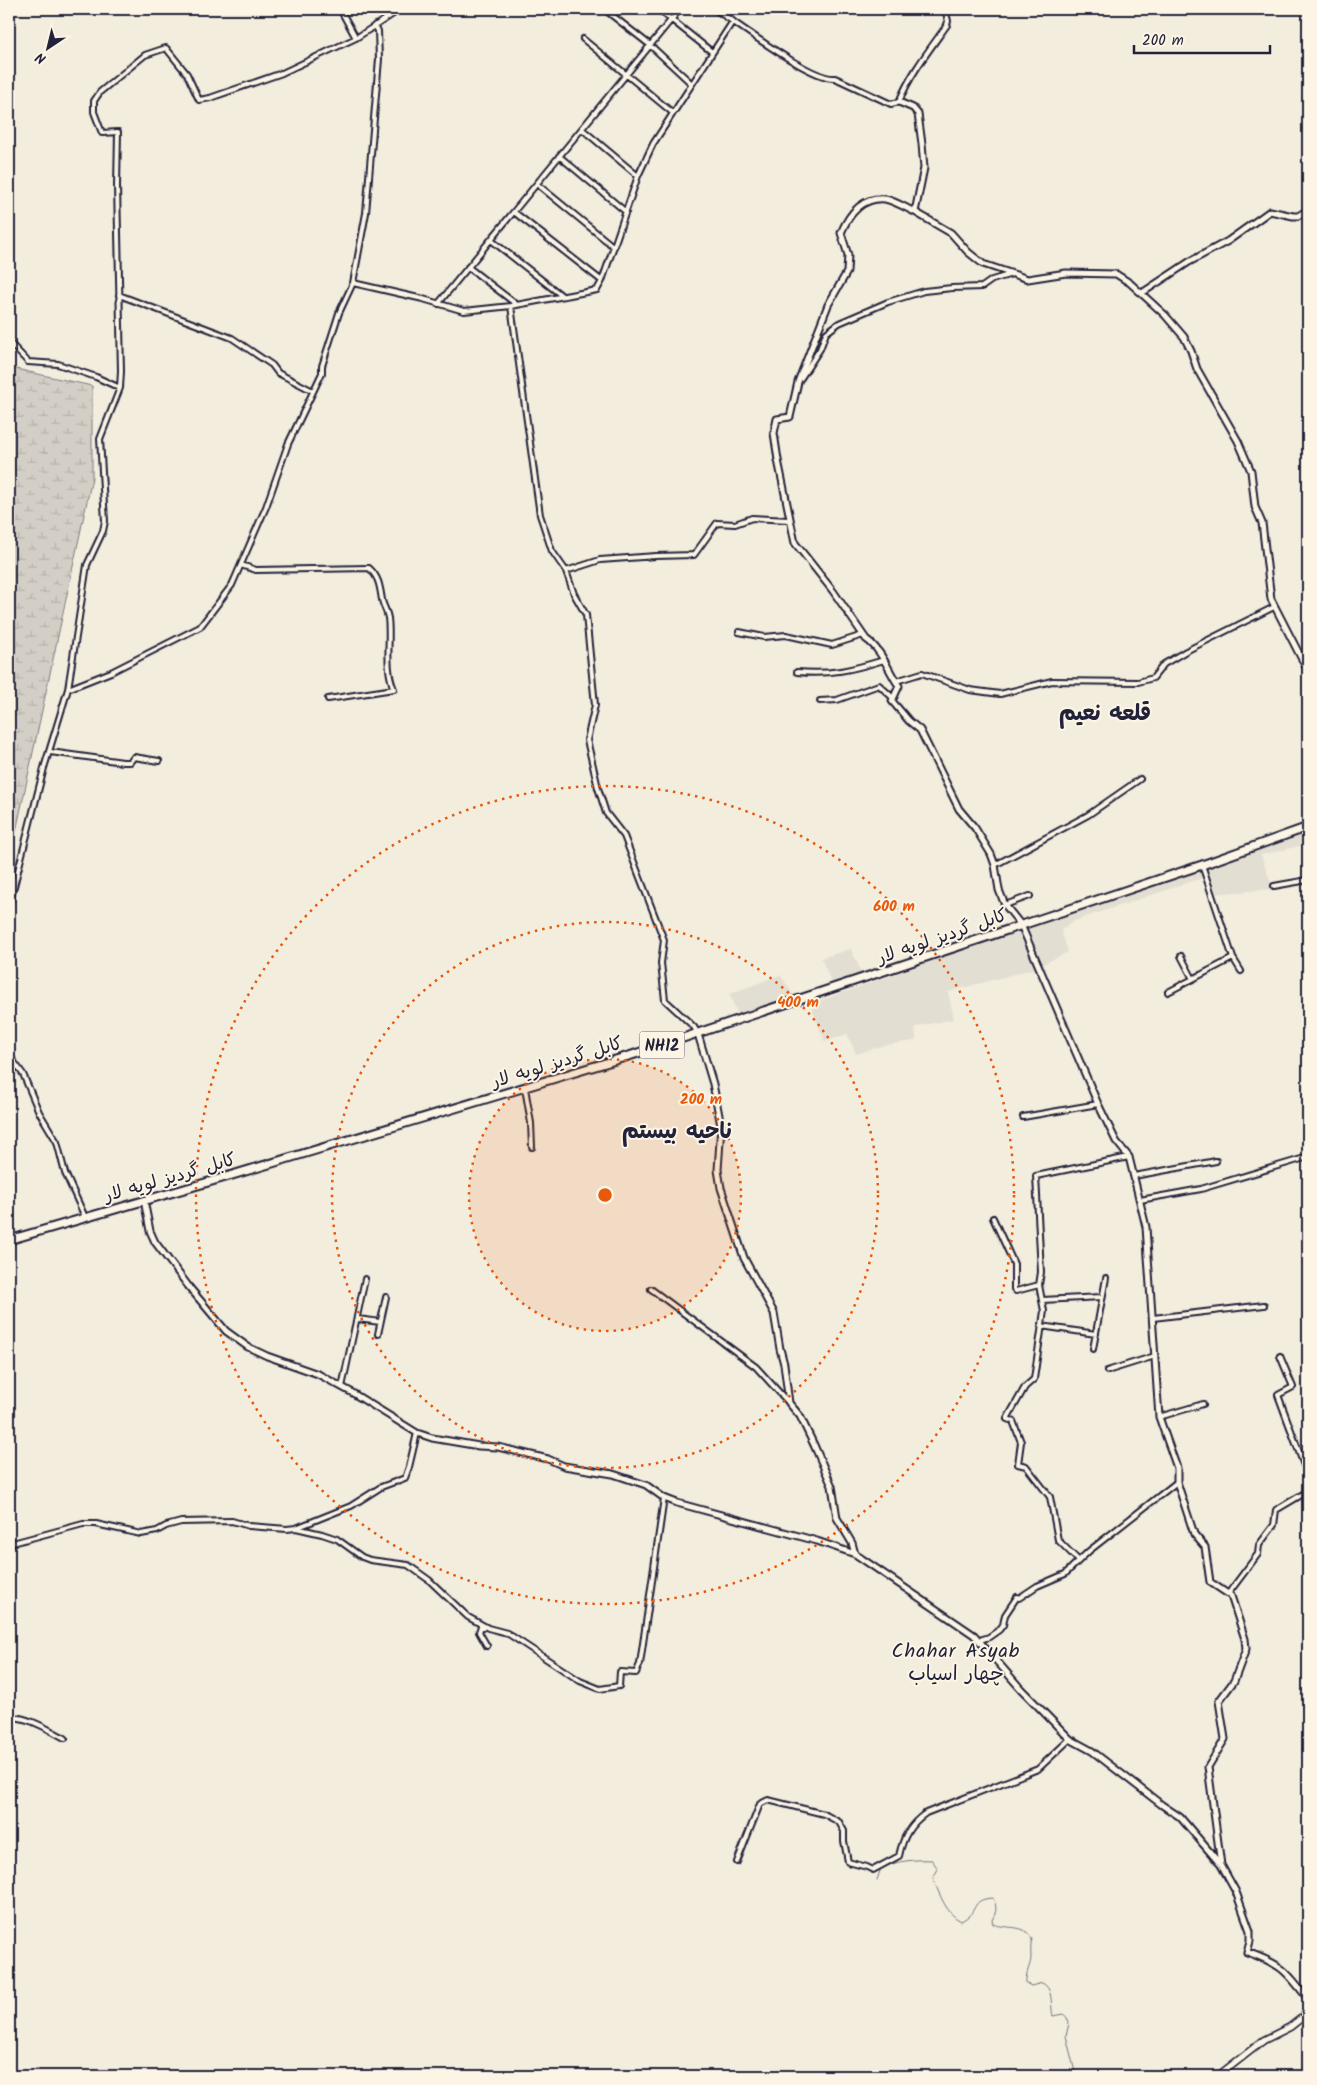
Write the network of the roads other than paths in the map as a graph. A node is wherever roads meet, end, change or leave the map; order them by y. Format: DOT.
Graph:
graph roads {
  1 [pos="340,9"];
  2 [pos="401,9"];
  3 [pos="604,9"];
  4 [pos="658,9"];
  5 [pos="680,9"];
  6 [pos="714,9"];
  7 [pos="945,9"];
  8 [pos="671,19"];
  9 [pos="733,20"];
  10 [pos="376,25"];
  11 [pos="356,38"];
  12 [pos="583,39"];
  13 [pos="650,45"];
  14 [pos="712,52"];
  15 [pos="625,75"];
  16 [pos="692,84"];
  17 [pos="899,102"];
  18 [pos="672,113"];
  19 [pos="582,129"];
  20 [pos="559,156"];
  21 [pos="638,176"];
  22 [pos="537,184"];
  23 [pos="1308,210"];
  24 [pos="514,212"];
  25 [pos="626,212"];
  26 [pos="915,212"];
  27 [pos="491,240"];
  28 [pos="614,247"];
  29 [pos="468,267"];
  30 [pos="1013,274"];
  31 [pos="602,281"];
  32 [pos="353,283"];
  33 [pos="1142,294"];
  34 [pos="119,295"];
  35 [pos="561,295"];
  36 [pos="438,304"];
  37 [pos="516,304"];
  38 [pos="511,306"];
  39 [pos="9,342"];
  40 [pos="798,382"];
  41 [pos="120,388"];
  42 [pos="313,390"];
  43 [pos="789,520"];
  44 [pos="241,565"];
  45 [pos="566,571"];
  46 [pos="1274,607"];
  47 [pos="739,632"];
  48 [pos="863,635"];
  49 [pos="884,660"];
  50 [pos="1308,670"];
  51 [pos="797,672"];
  52 [pos="896,682"];
  53 [pos="68,689"];
  54 [pos="892,697"];
  55 [pos="328,699"];
  56 [pos="820,701"];
  57 [pos="50,752"];
  58 [pos="159,761"];
  59 [pos="1140,779"];
  60 [pos="1308,828"];
  61 [pos="995,865"];
  62 [pos="1202,865"];
  63 [pos="1308,880"];
  64 [pos="1274,886"];
  65 [pos="1030,896"];
  66 [pos="1005,905"];
  67 [pos="9,906"];
  68 [pos="1021,925"];
  69 [pos="1182,956"];
  70 [pos="1233,958"];
  71 [pos="1241,972"];
  72 [pos="1193,979"];
  73 [pos="1168,992"];
  74 [pos="698,1034"];
  75 [pos="9,1056"];
  76 [pos="525,1088"];
  77 [pos="1098,1104"];
  78 [pos="1023,1117"];
  79 [pos="532,1148"];
  80 [pos="1129,1157"];
  81 [pos="1308,1157"];
  82 [pos="1216,1161"];
  83 [pos="1134,1176"];
  84 [pos="144,1200"];
  85 [pos="1140,1200"];
  86 [pos="85,1217"];
  87 [pos="994,1218"];
  88 [pos="9,1240"];
  89 [pos="1106,1278"];
  90 [pos="365,1279"];
  91 [pos="1039,1285"];
  92 [pos="651,1289"];
  93 [pos="386,1297"];
  94 [pos="1102,1297"];
  95 [pos="1042,1300"];
  96 [pos="1264,1305"];
  97 [pos="1153,1318"];
  98 [pos="358,1319"];
  99 [pos="380,1322"];
  100 [pos="1042,1326"];
  101 [pos="378,1334"];
  102 [pos="1096,1334"];
  103 [pos="1093,1349"];
  104 [pos="1155,1356"];
  105 [pos="1280,1356"];
  106 [pos="1107,1371"];
  107 [pos="342,1387"];
  108 [pos="789,1403"];
  109 [pos="1203,1404"];
  110 [pos="1160,1417"];
  111 [pos="417,1433"];
  112 [pos="1308,1469"];
  113 [pos="1177,1482"];
  114 [pos="1308,1491"];
  115 [pos="664,1498"];
  116 [pos="296,1528"];
  117 [pos="9,1544"];
  118 [pos="855,1554"];
  119 [pos="1078,1560"];
  120 [pos="1228,1594"];
  121 [pos="488,1628"];
  122 [pos="980,1640"];
  123 [pos="487,1646"];
  124 [pos="9,1718"];
  125 [pos="65,1738"];
  126 [pos="1070,1739"];
  127 [pos="737,1862"];
  128 [pos="1221,1864"];
  129 [pos="1308,1999"];
  130 [pos="1308,2013"];
  131 [pos="1218,2076"];
  1 -- 11 [label="street"];
  2 -- 10 [label="street"];
  3 -- 13 [label="street"];
  4 -- 8 [label="street"];
  5 -- 8 [label="street"];
  6 -- 9 [label="street"];
  7 -- 17 [label="street"];
  8 -- 13 [label="street"];
  8 -- 14 [label="street"];
  9 -- 14 [label="street"];
  9 -- 17 [label="street"];
  10 -- 11 [label="street"];
  10 -- 32 [label="street"];
  11 -- 34 [label="street"];
  12 -- 15 [label="street"];
  13 -- 15 [label="street"];
  13 -- 16 [label="street"];
  14 -- 16 [label="street"];
  15 -- 18 [label="street"];
  15 -- 19 [label="street"];
  16 -- 18 [label="street"];
  17 -- 26 [label="street"];
  18 -- 21 [label="street"];
  19 -- 20 [label="street"];
  19 -- 21 [label="street"];
  20 -- 22 [label="street"];
  20 -- 25 [label="street"];
  21 -- 25 [label="street"];
  22 -- 24 [label="street"];
  22 -- 28 [label="street"];
  23 -- 33 [label="street"];
  24 -- 27 [label="street"];
  24 -- 31 [label="street"];
  25 -- 28 [label="street"];
  26 -- 30 [label="street"];
  26 -- 40 [label="street"];
  27 -- 29 [label="street"];
  27 -- 35 [label="street"];
  28 -- 31 [label="street"];
  29 -- 36 [label="street"];
  29 -- 37 [label="street"];
  30 -- 33 [label="street"];
  30 -- 40 [label="street"];
  31 -- 35 [label="street"];
  32 -- 36 [label="street"];
  32 -- 42 [label="street"];
  33 -- 46 [label="street"];
  34 -- 41 [label="street"];
  34 -- 42 [label="street"];
  35 -- 37 [label="street"];
  36 -- 38 [label="street"];
  37 -- 38 [label="street"];
  38 -- 45 [label="street"];
  39 -- 41 [label="street"];
  40 -- 43 [label="street"];
  41 -- 53 [label="street"];
  42 -- 44 [label="street"];
  43 -- 45 [label="street"];
  43 -- 48 [label="street"];
  44 -- 53 [label="street"];
  44 -- 55 [label="street"];
  45 -- 74 [label="street"];
  46 -- 50 [label="street"];
  46 -- 52 [label="street"];
  47 -- 48 [label="street"];
  48 -- 49 [label="street"];
  49 -- 51 [label="street"];
  49 -- 52 [label="street"];
  52 -- 54 [label="street"];
  53 -- 57 [label="street"];
  54 -- 56 [label="street"];
  54 -- 61 [label="street"];
  57 -- 58 [label="street"];
  57 -- 67 [label="street"];
  59 -- 61 [label="street"];
  60 -- 62 [label="highway, کابل گردیز لویه لار / NH12"];
  61 -- 66 [label="street"];
  62 -- 68 [label="highway, کابل گردیز لویه لار / NH12"];
  62 -- 70 [label="street"];
  63 -- 64 [label="street"];
  65 -- 66 [label="street"];
  66 -- 68 [label="street"];
  68 -- 74 [label="highway, کابل گردیز لویه لار / NH12"];
  68 -- 77 [label="street"];
  69 -- 72 [label="street"];
  70 -- 71 [label="street"];
  70 -- 72 [label="street"];
  72 -- 73 [label="street"];
  74 -- 76 [label="highway, کابل گردیز لویه لار / NH12"];
  74 -- 108 [label="street"];
  75 -- 86 [label="street"];
  76 -- 79 [label="street"];
  76 -- 84 [label="highway, کابل گردیز لویه لار / NH12"];
  77 -- 78 [label="street"];
  77 -- 80 [label="street"];
  80 -- 83 [label="street"];
  80 -- 91 [label="street"];
  81 -- 85 [label="street"];
  82 -- 83 [label="street"];
  83 -- 85 [label="street"];
  84 -- 86 [label="highway, کابل گردیز لویه لار / NH12"];
  84 -- 107 [label="street"];
  85 -- 97 [label="street"];
  86 -- 88 [label="highway, کابل گردیز لویه لار / NH12"];
  87 -- 91 [label="street"];
  89 -- 94 [label="street"];
  90 -- 98 [label="street"];
  91 -- 95 [label="street"];
  92 -- 108 [label="street"];
  93 -- 99 [label="street"];
  94 -- 95 [label="street"];
  94 -- 102 [label="street"];
  95 -- 100 [label="street"];
  96 -- 97 [label="street"];
  97 -- 104 [label="street"];
  98 -- 99 [label="street"];
  98 -- 107 [label="street"];
  99 -- 101 [label="street"];
  100 -- 102 [label="street"];
  100 -- 119 [label="street"];
  102 -- 103 [label="street"];
  104 -- 106 [label="street"];
  104 -- 110 [label="street"];
  105 -- 112 [label="street"];
  107 -- 111 [label="street"];
  108 -- 118 [label="street"];
  109 -- 110 [label="street"];
  110 -- 113 [label="street"];
  111 -- 115 [label="street"];
  111 -- 116 [label="street"];
  113 -- 119 [label="street"];
  113 -- 120 [label="street"];
  114 -- 120 [label="street"];
  115 -- 118 [label="street"];
  115 -- 121 [label="street"];
  116 -- 117 [label="street"];
  116 -- 121 [label="street"];
  118 -- 122 [label="street"];
  119 -- 122 [label="street"];
  120 -- 128 [label="street"];
  121 -- 123 [label="street"];
  122 -- 126 [label="street"];
  124 -- 125 [label="street"];
  126 -- 127 [label="street"];
  126 -- 128 [label="street"];
  128 -- 129 [label="street"];
  130 -- 131 [label="main road"];
}
